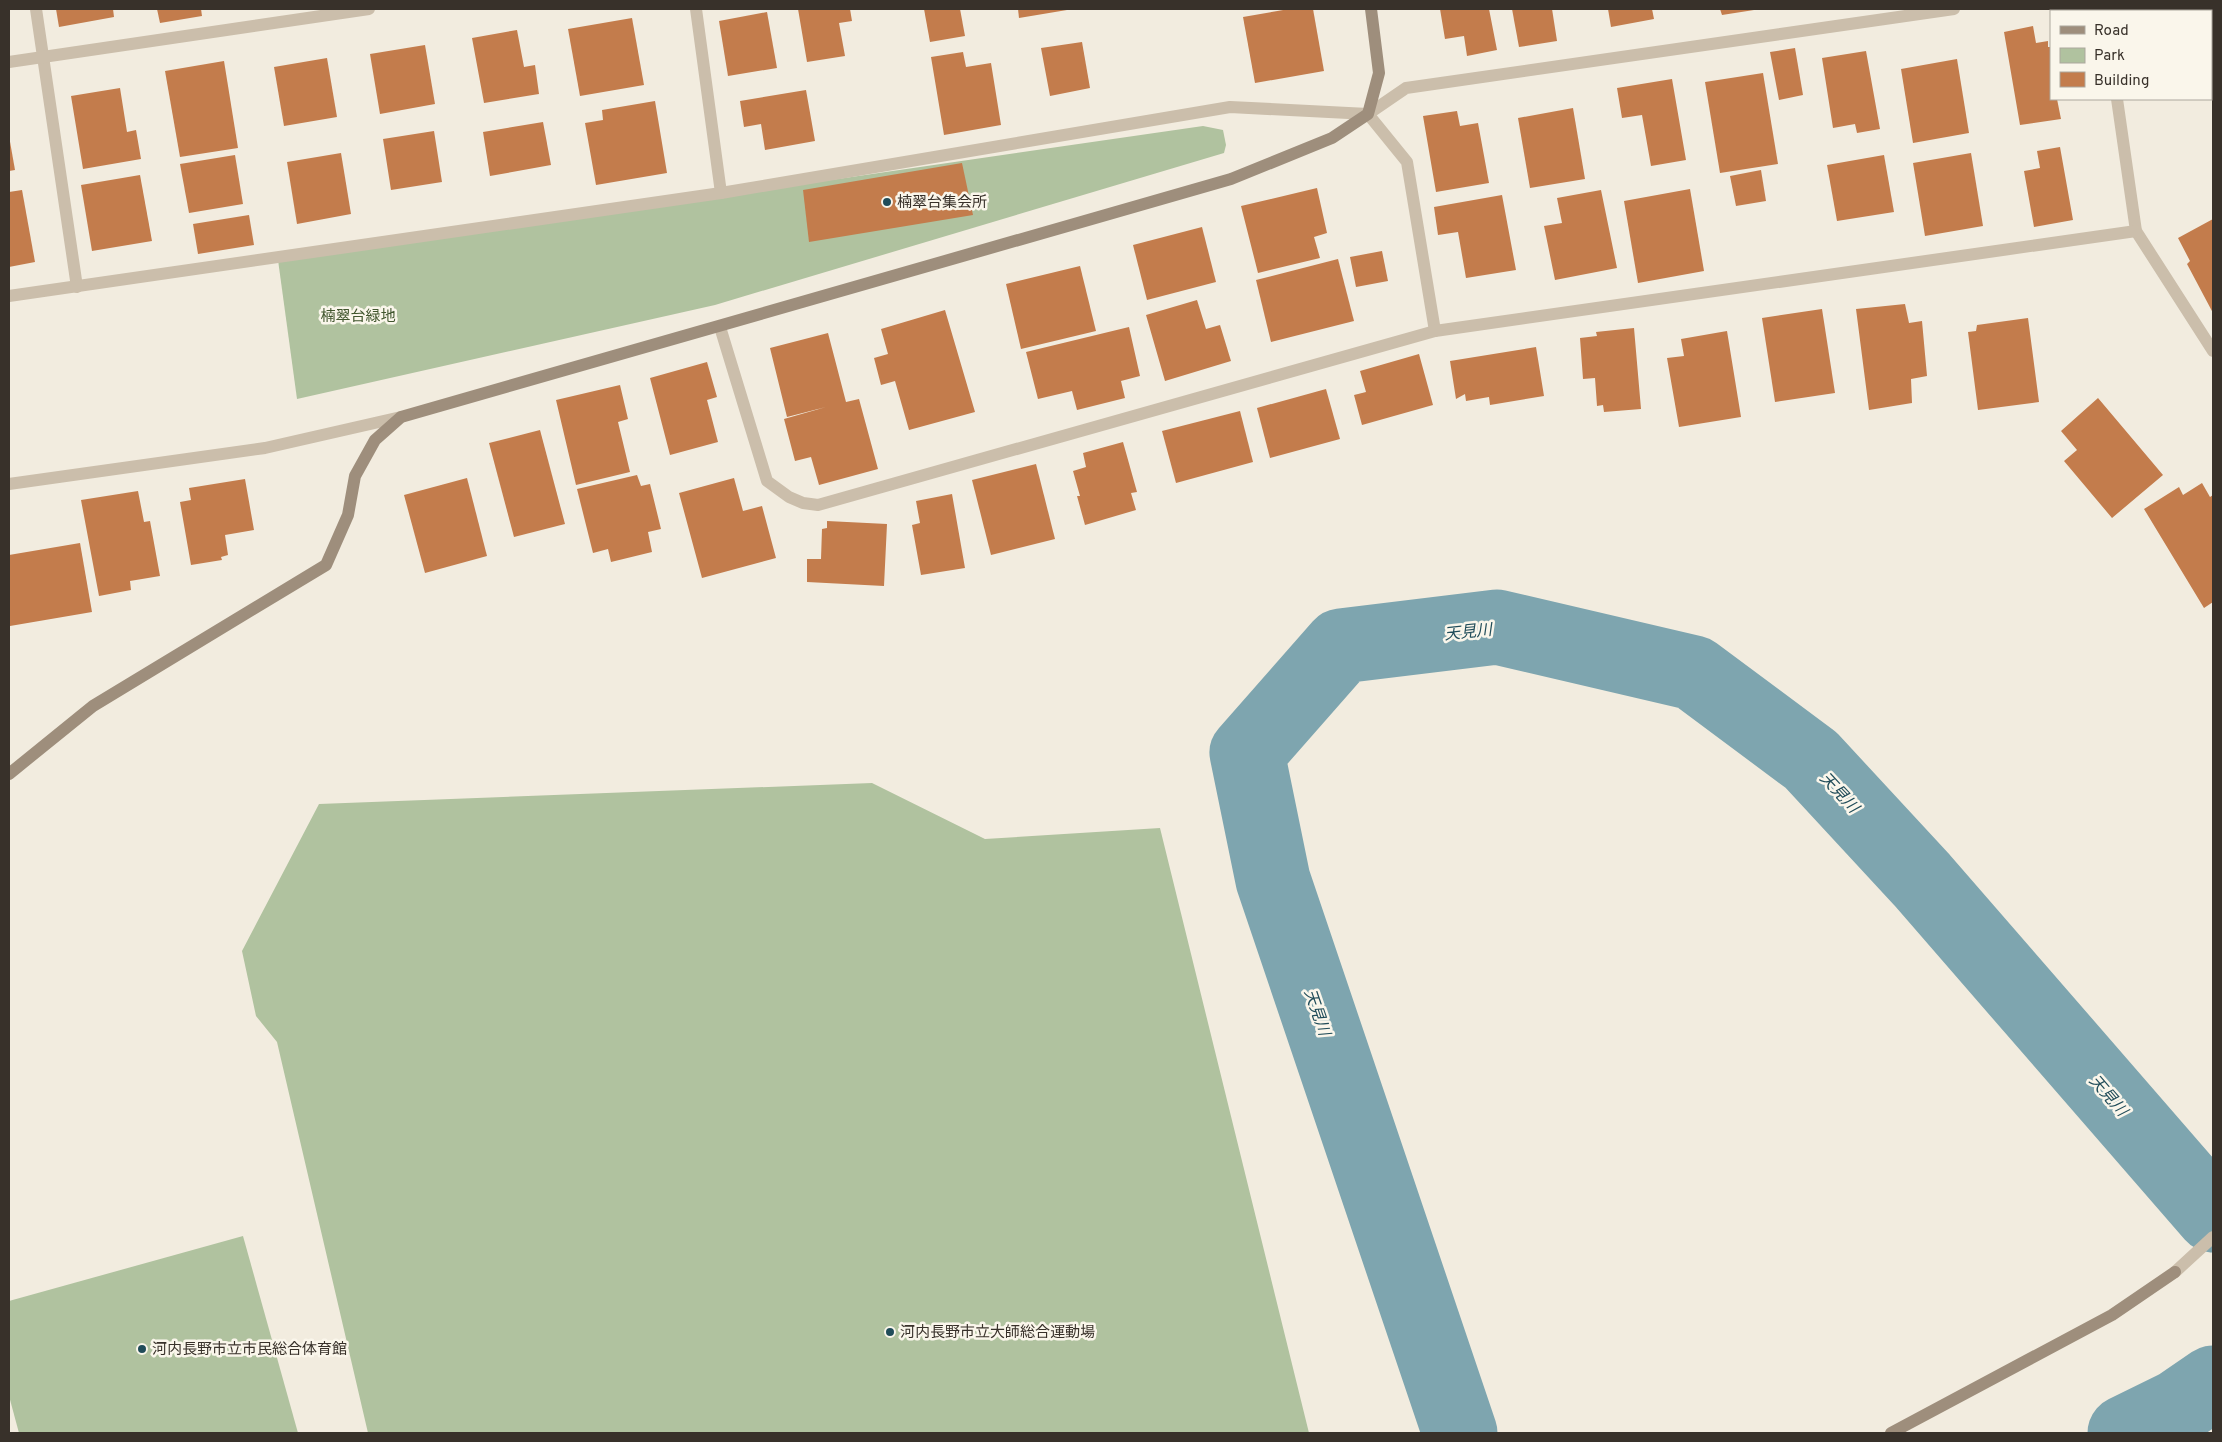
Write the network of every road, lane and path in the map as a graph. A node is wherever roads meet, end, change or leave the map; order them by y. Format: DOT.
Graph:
graph roads {
  1 [pos="36,9"];
  2 [pos="368,9"];
  3 [pos="696,9"];
  4 [pos="1371,9"];
  5 [pos="1954,9"];
  6 [pos="43,57"];
  7 [pos="9,62"];
  8 [pos="2117,100"];
  9 [pos="1368,114"];
  10 [pos="721,193"];
  11 [pos="2136,231"];
  12 [pos="77,287"];
  13 [pos="9,296"];
  14 [pos="720,327"];
  15 [pos="1435,331"];
  16 [pos="2213,351"];
  17 [pos="401,417"];
  18 [pos="9,484"];
  19 [pos="9,774"];
  20 [pos="2213,1237"];
  21 [pos="1891,1433"];
  1 -- 6 [label="street"];
  2 -- 6 [label="street"];
  3 -- 10 [label="street"];
  4 -- 9 [label="street"];
  5 -- 9 [label="street"];
  6 -- 7 [label="street"];
  6 -- 12 [label="street"];
  8 -- 11 [label="street"];
  9 -- 10 [label="street"];
  9 -- 14 [label="street"];
  9 -- 15 [label="street"];
  10 -- 12 [label="street"];
  11 -- 15 [label="street"];
  11 -- 16 [label="street"];
  12 -- 13 [label="street"];
  14 -- 15 [label="street"];
  14 -- 17 [label="street"];
  17 -- 18 [label="street"];
  17 -- 19 [label="street"];
  20 -- 21 [label="street"];
}
